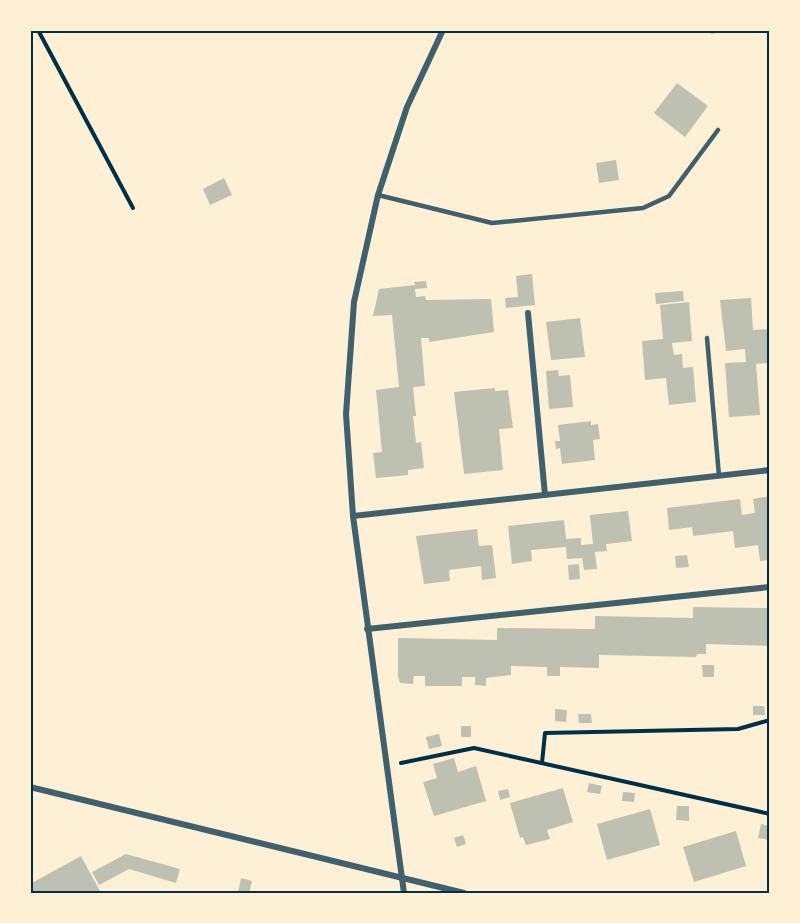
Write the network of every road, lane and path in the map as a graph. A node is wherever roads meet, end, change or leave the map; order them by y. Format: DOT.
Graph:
graph roads {
  1 [pos="38,30"];
  2 [pos="443,30"];
  3 [pos="718,130"];
  4 [pos="378,195"];
  5 [pos="133,208"];
  6 [pos="528,313"];
  7 [pos="707,338"];
  8 [pos="770,470"];
  9 [pos="719,476"];
  10 [pos="545,495"];
  11 [pos="352,516"];
  12 [pos="770,587"];
  13 [pos="367,629"];
  14 [pos="770,720"];
  15 [pos="542,763"];
  16 [pos="386,766"];
  17 [pos="30,787"];
  18 [pos="770,814"];
  19 [pos="402,877"];
  20 [pos="404,893"];
  21 [pos="464,893"];
  1 -- 5 [label="path"];
  2 -- 4 [label="street"];
  3 -- 4 [label="lane"];
  4 -- 11 [label="street"];
  6 -- 10 [label="street"];
  7 -- 9 [label="lane"];
  8 -- 9 [label="street"];
  9 -- 10 [label="street"];
  10 -- 11 [label="street"];
  11 -- 13 [label="street"];
  12 -- 13 [label="street"];
  13 -- 16 [label="street"];
  14 -- 15 [label="path"];
  15 -- 16 [label="path"];
  15 -- 18 [label="path"];
  16 -- 19 [label="street"];
  17 -- 19 [label="street"];
  19 -- 20 [label="street"];
  19 -- 21 [label="street"];
}
